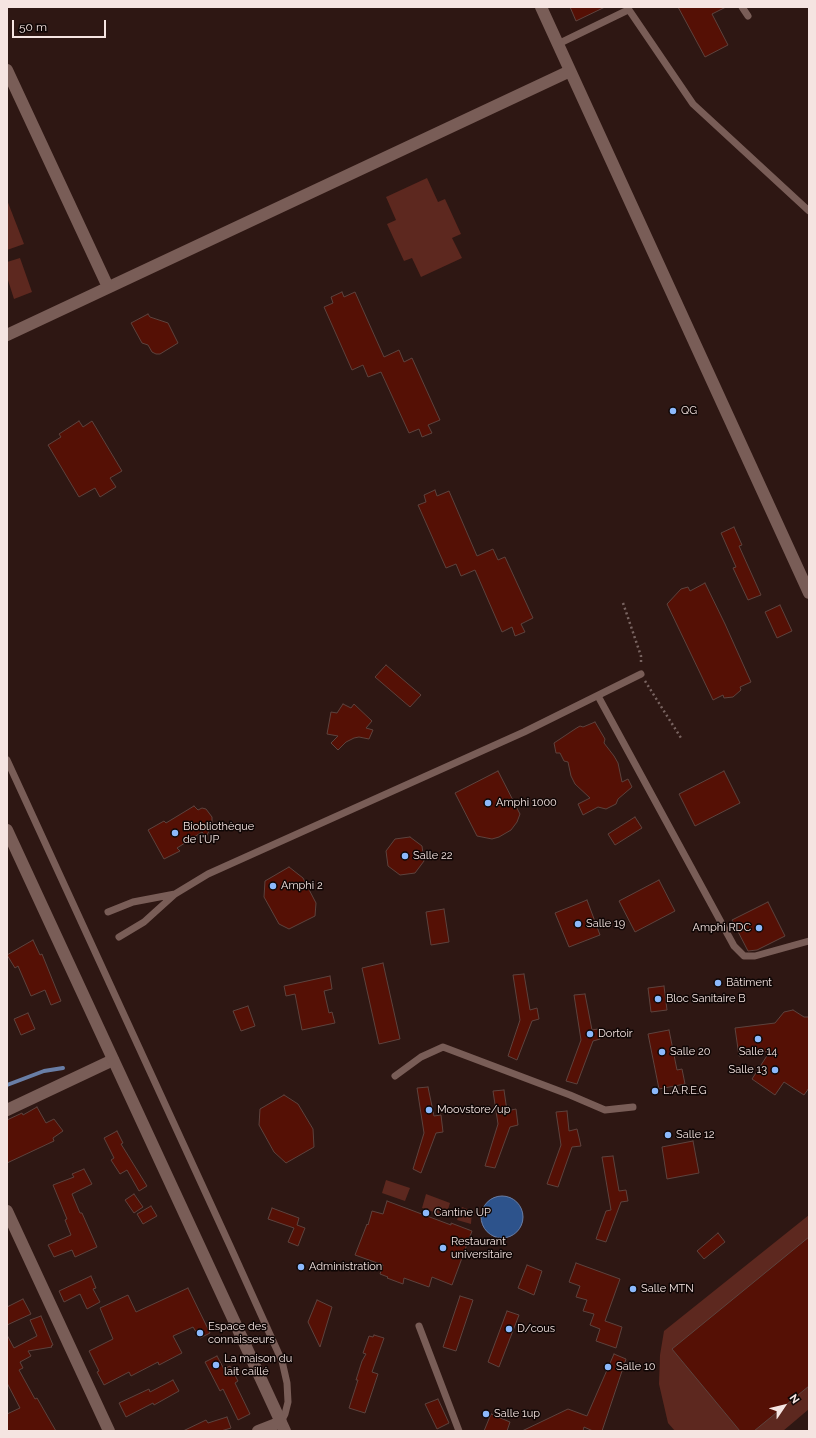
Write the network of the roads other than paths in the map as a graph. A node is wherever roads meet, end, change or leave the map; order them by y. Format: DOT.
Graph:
graph roads {
  1 [pos="541,7"];
  2 [pos="742,7"];
  3 [pos="628,8"];
  4 [pos="748,16"];
  5 [pos="558,44"];
  6 [pos="7,70"];
  7 [pos="570,71"];
  8 [pos="809,211"];
  9 [pos="108,288"];
  10 [pos="7,335"];
  11 [pos="809,593"];
  12 [pos="641,674"];
  13 [pos="598,696"];
  14 [pos="7,760"];
  15 [pos="7,830"];
  16 [pos="175,894"];
  17 [pos="108,912"];
  18 [pos="119,937"];
  19 [pos="809,941"];
  20 [pos="114,1060"];
  21 [pos="395,1076"];
  22 [pos="633,1107"];
  23 [pos="7,1110"];
  24 [pos="7,1211"];
  25 [pos="419,1326"];
  26 [pos="283,1427"];
  27 [pos="109,1431"];
  28 [pos="258,1431"];
  29 [pos="459,1431"];
  1 -- 5 [label="street"];
  2 -- 4 [label="lane"];
  3 -- 5 [label="lane"];
  3 -- 8 [label="lane"];
  5 -- 7 [label="street"];
  6 -- 9 [label="street"];
  7 -- 9 [label="street"];
  7 -- 11 [label="street"];
  9 -- 10 [label="street"];
  12 -- 13 [label="lane"];
  13 -- 16 [label="lane"];
  13 -- 19 [label="lane"];
  14 -- 26 [label="lane"];
  15 -- 20 [label="street"];
  16 -- 17 [label="lane"];
  16 -- 18 [label="lane"];
  20 -- 23 [label="street"];
  20 -- 26 [label="street"];
  21 -- 22 [label="lane"];
  24 -- 27 [label="street"];
  25 -- 29 [label="lane"];
  26 -- 28 [label="street"];
}
